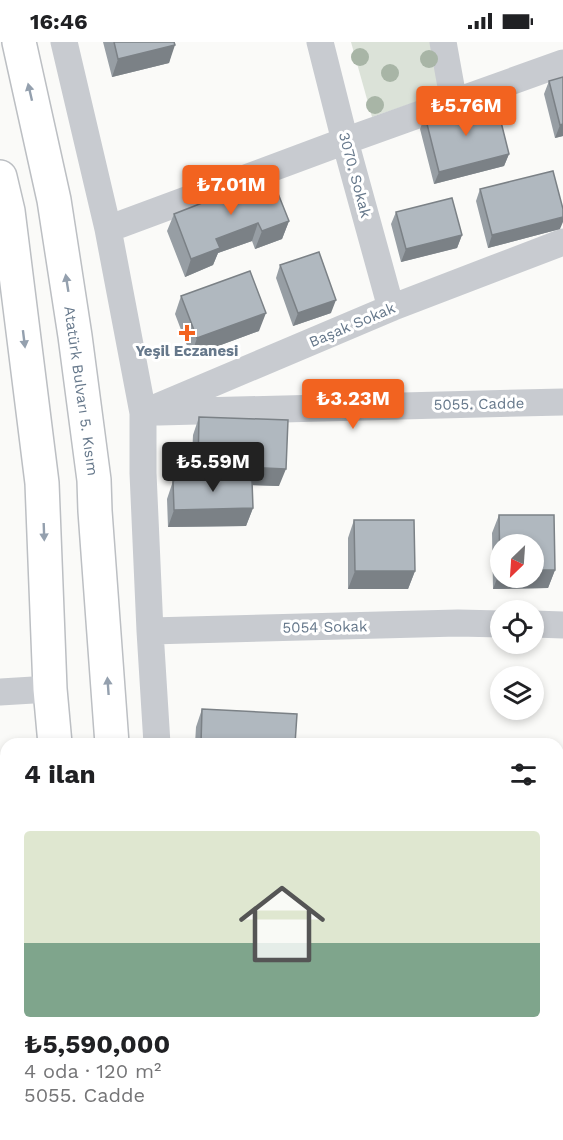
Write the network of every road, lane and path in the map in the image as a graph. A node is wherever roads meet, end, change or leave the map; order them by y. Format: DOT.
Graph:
graph roads {
  1 [pos="19,42"];
  2 [pos="64,42"];
  3 [pos="320,42"];
  4 [pos="443,42"];
  5 [pos="563,63"];
  6 [pos="454,103"];
  7 [pos="345,141"];
  8 [pos="0,177"];
  9 [pos="108,229"];
  10 [pos="563,242"];
  11 [pos="391,308"];
  12 [pos="563,402"];
  13 [pos="143,412"];
  14 [pos="490,624"];
  15 [pos="544,624"];
  16 [pos="563,625"];
  17 [pos="150,631"];
  18 [pos="50,689"];
  19 [pos="0,692"];
  20 [pos="54,738"];
  21 [pos="112,738"];
  22 [pos="157,738"];
  21 -- 1 [label="highway, Atatürk Bulvarı 5. Kısım, one-way"];
  2 -- 9 [label="street"];
  3 -- 7 [label="street, 3070. Sokak"];
  4 -- 6 [label="street"];
  5 -- 6 [label="street"];
  6 -- 7 [label="street"];
  7 -- 9 [label="street"];
  7 -- 11 [label="street, 3070. Sokak"];
  8 -- 18 [label="highway, one-way"];
  9 -- 13 [label="street"];
  10 -- 11 [label="street, Başak Sokak"];
  11 -- 13 [label="street, Başak Sokak"];
  12 -- 13 [label="street, 5055. Cadde"];
  13 -- 17 [label="street"];
  14 -- 17 [label="street, 5054 Sokak"];
  15 -- 16 [label="street"];
  17 -- 22 [label="street"];
  18 -- 19 [label="street"];
  18 -- 20 [label="highway"];
}
